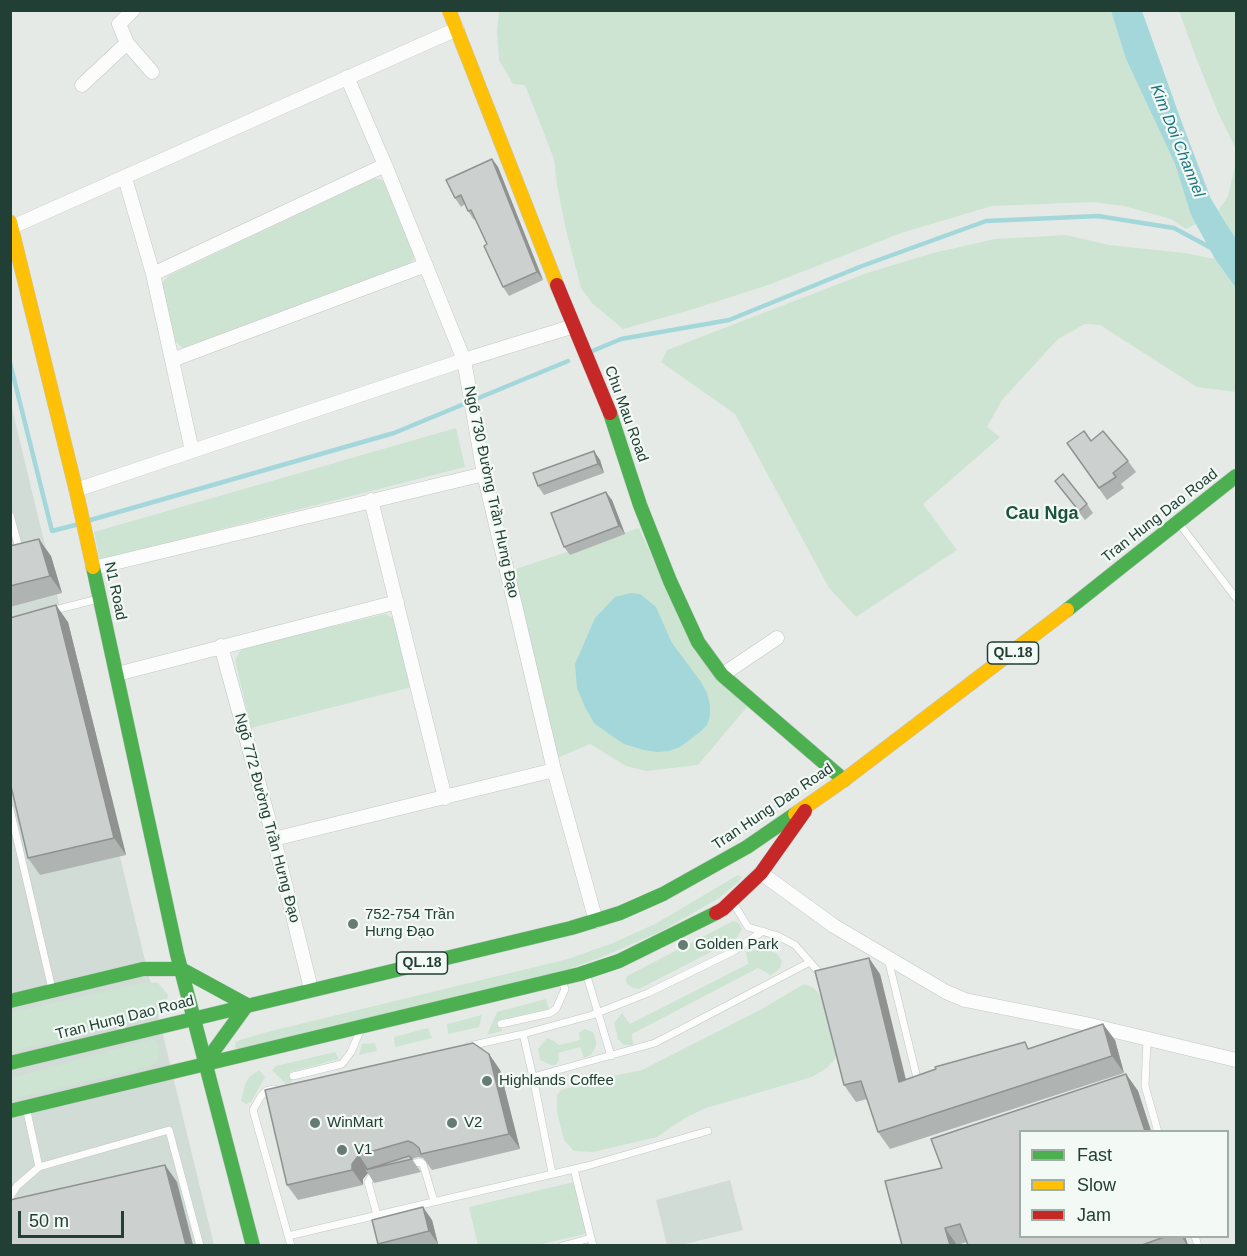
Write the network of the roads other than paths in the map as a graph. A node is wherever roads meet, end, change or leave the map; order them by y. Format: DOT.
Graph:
graph roads {
  1 [pos="133,10"];
  2 [pos="449,10"];
  3 [pos="458,29"];
  4 [pos="127,43"];
  5 [pos="152,72"];
  6 [pos="346,77"];
  7 [pos="82,85"];
  8 [pos="385,165"];
  9 [pos="125,178"];
  10 [pos="11,225"];
  11 [pos="426,265"];
  12 [pos="153,273"];
  13 [pos="574,326"];
  14 [pos="172,360"];
  15 [pos="465,367"];
  16 [pos="192,451"];
  17 [pos="484,474"];
  18 [pos="1236,476"];
  19 [pos="76,490"];
  20 [pos="371,500"];
  21 [pos="10,515"];
  22 [pos="1178,521"];
  23 [pos="10,550"];
  24 [pos="93,568"];
  25 [pos="100,598"];
  26 [pos="1236,598"];
  27 [pos="397,602"];
  28 [pos="41,613"];
  29 [pos="777,638"];
  30 [pos="221,646"];
  31 [pos="117,674"];
  32 [pos="722,675"];
  33 [pos="554,770"];
  34 [pos="844,780"];
  35 [pos="445,798"];
  36 [pos="811,804"];
  37 [pos="10,809"];
  38 [pos="273,839"];
  39 [pos="761,873"];
  40 [pos="731,901"];
  41 [pos="596,921"];
  42 [pos="763,931"];
  43 [pos="888,959"];
  44 [pos="810,962"];
  45 [pos="181,969"];
  46 [pos="586,973"];
  47 [pos="823,977"];
  48 [pos="561,979"];
  49 [pos="311,989"];
  50 [pos="52,991"];
  51 [pos="10,1001"];
  52 [pos="247,1005"];
  53 [pos="598,1012"];
  54 [pos="194,1019"];
  55 [pos="501,1024"];
  56 [pos="362,1027"];
  57 [pos="523,1034"];
  58 [pos="1146,1040"];
  59 [pos="456,1049"];
  60 [pos="611,1056"];
  61 [pos="1236,1060"];
  62 [pos="10,1063"];
  63 [pos="205,1063"];
  64 [pos="293,1076"];
  65 [pos="533,1077"];
  66 [pos="280,1088"];
  67 [pos="919,1088"];
  68 [pos="26,1107"];
  69 [pos="10,1111"];
  70 [pos="1158,1130"];
  71 [pos="708,1131"];
  72 [pos="39,1167"];
  73 [pos="397,1168"];
  74 [pos="574,1169"];
  75 [pos="386,1171"];
  76 [pos="552,1173"];
  77 [pos="10,1197"];
  78 [pos="434,1201"];
  79 [pos="377,1215"];
  80 [pos="288,1236"];
  81 [pos="592,1242"];
  82 [pos="200,1245"];
  83 [pos="253,1245"];
  84 [pos="291,1245"];
  85 [pos="562,1245"];
  1 -- 4 [label="street"];
  2 -- 3 [label="main road, Chu Mau Road"];
  3 -- 6 [label="street"];
  3 -- 13 [label="main road, Chu Mau Road"];
  4 -- 5 [label="street"];
  4 -- 7 [label="street"];
  6 -- 8 [label="street, Ngõ 730 Đường Trần Hưng Đạo"];
  6 -- 9 [label="street"];
  8 -- 11 [label="street, Ngõ 730 Đường Trần Hưng Đạo"];
  8 -- 12 [label="street"];
  9 -- 10 [label="street"];
  9 -- 12 [label="street"];
  10 -- 19 [label="main road, N1 Road"];
  11 -- 14 [label="street"];
  11 -- 15 [label="street, Ngõ 730 Đường Trần Hưng Đạo"];
  12 -- 14 [label="street"];
  13 -- 15 [label="street"];
  13 -- 32 [label="main road, Chu Mau Road"];
  14 -- 16 [label="street"];
  15 -- 16 [label="street"];
  15 -- 17 [label="street, Ngõ 730 Đường Trần Hưng Đạo"];
  16 -- 19 [label="street"];
  17 -- 20 [label="street"];
  17 -- 33 [label="street, Ngõ 730 Đường Trần Hưng Đạo"];
  18 -- 22 [label="main road, Tran Hung Dao Road / QL.18"];
  19 -- 24 [label="main road, N1 Road"];
  20 -- 24 [label="street"];
  20 -- 27 [label="street"];
  21 -- 23 [label="lane"];
  22 -- 26 [label="lane"];
  22 -- 34 [label="main road, Tran Hung Dao Road / QL.18"];
  24 -- 25 [label="main road, N1 Road"];
  25 -- 28 [label="lane"];
  25 -- 31 [label="main road, N1 Road"];
  27 -- 30 [label="street"];
  27 -- 35 [label="street"];
  29 -- 32 [label="street"];
  30 -- 31 [label="street"];
  30 -- 38 [label="street, Ngõ 772 Đường Trần Hưng Đạo"];
  31 -- 45 [label="main road, N1 Road"];
  32 -- 34 [label="main road, Chu Mau Road"];
  33 -- 35 [label="street"];
  33 -- 41 [label="street, Ngõ 730 Đường Trần Hưng Đạo"];
  34 -- 36 [label="main road, Tran Hung Dao Road / QL.18"];
  35 -- 38 [label="street"];
  36 -- 39 [label="main road"];
  36 -- 41 [label="main road, Tran Hung Dao Road / QL.18"];
  37 -- 50 [label="lane"];
  38 -- 49 [label="street, Ngõ 772 Đường Trần Hưng Đạo"];
  39 -- 40 [label="main road"];
  39 -- 43 [label="street"];
  40 -- 42 [label="lane"];
  40 -- 46 [label="main road"];
  41 -- 49 [label="main road, Tran Hung Dao Road / QL.18"];
  42 -- 44 [label="lane"];
  42 -- 53 [label="lane"];
  43 -- 58 [label="street"];
  43 -- 67 [label="lane"];
  44 -- 47 [label="lane"];
  44 -- 60 [label="lane"];
  45 -- 50 [label="main road, Tran Hung Dao Road"];
  45 -- 52 [label="main road, Tran Hung Dao Road"];
  45 -- 54 [label="main road, N1 Road"];
  46 -- 48 [label="main road"];
  46 -- 53 [label="lane"];
  48 -- 55 [label="lane"];
  48 -- 56 [label="main road"];
  49 -- 52 [label="main road, Tran Hung Dao Road / QL.18"];
  50 -- 51 [label="main road, Tran Hung Dao Road"];
  52 -- 54 [label="main road, Tran Hung Dao Road / QL.18"];
  52 -- 63 [label="main road"];
  53 -- 57 [label="lane"];
  53 -- 60 [label="lane"];
  54 -- 62 [label="main road, Tran Hung Dao Road / QL.18"];
  54 -- 63 [label="main road, N1 Road"];
  56 -- 63 [label="main road"];
  56 -- 64 [label="lane"];
  57 -- 59 [label="lane"];
  57 -- 65 [label="lane"];
  58 -- 61 [label="street"];
  58 -- 70 [label="lane"];
  60 -- 65 [label="lane"];
  63 -- 68 [label="main road"];
  63 -- 83 [label="main road, N1 Road"];
  65 -- 76 [label="lane"];
  66 -- 80 [label="lane"];
  68 -- 69 [label="main road"];
  68 -- 72 [label="lane"];
  71 -- 74 [label="lane"];
  72 -- 77 [label="lane"];
  72 -- 82 [label="lane"];
  73 -- 78 [label="lane"];
  74 -- 76 [label="lane"];
  74 -- 81 [label="lane"];
  75 -- 79 [label="lane"];
  76 -- 78 [label="lane"];
  78 -- 79 [label="lane"];
  79 -- 80 [label="lane"];
  80 -- 84 [label="lane"];
  81 -- 85 [label="lane"];
}
